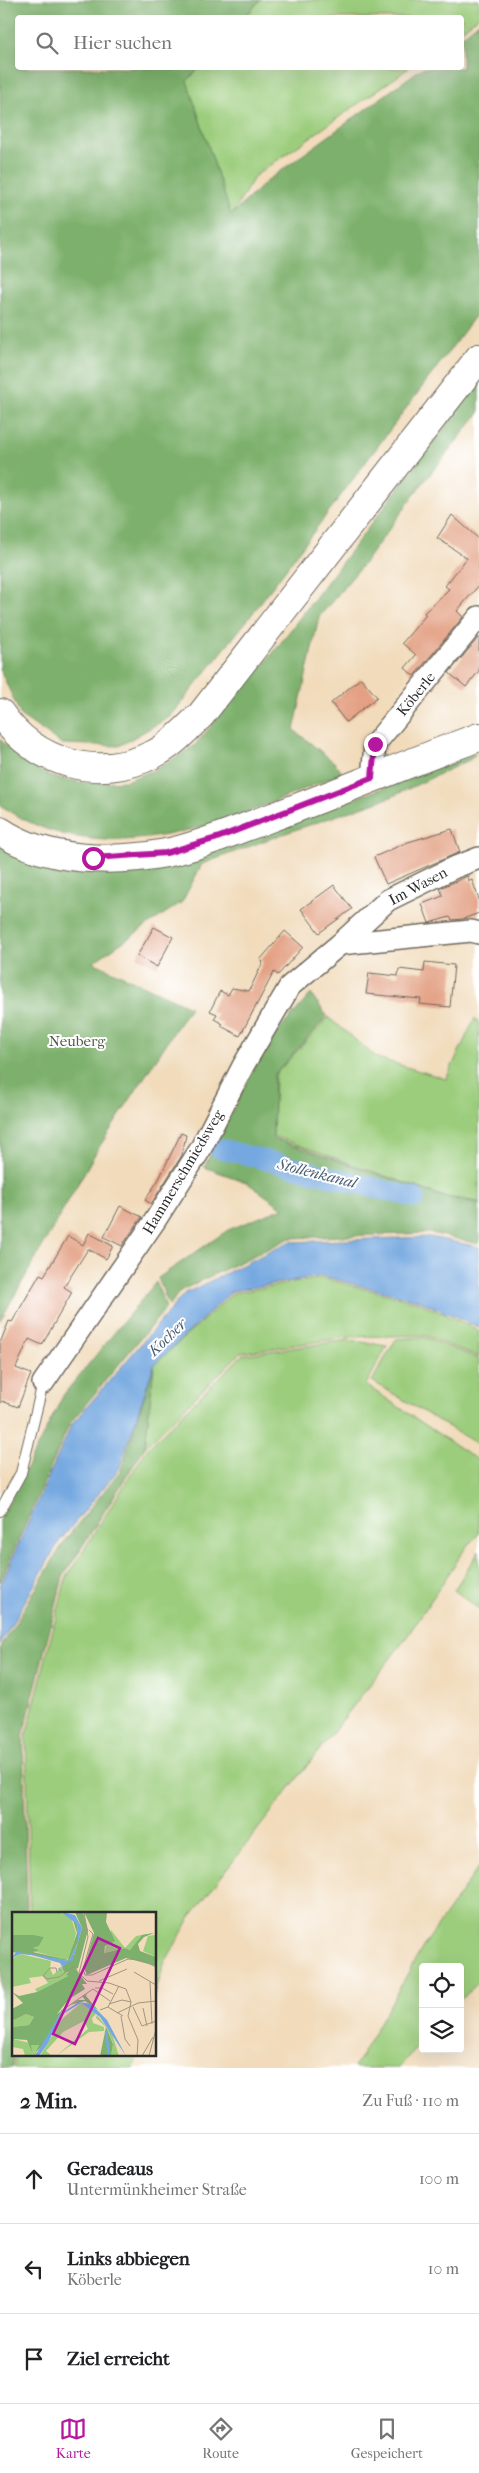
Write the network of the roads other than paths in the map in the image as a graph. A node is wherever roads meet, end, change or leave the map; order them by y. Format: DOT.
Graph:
graph roads {
  1 [pos="479,358"];
  2 [pos="479,616"];
  3 [pos="0,713"];
  4 [pos="479,736"];
  5 [pos="372,778"];
  6 [pos="0,831"];
  7 [pos="479,858"];
  8 [pos="479,933"];
  9 [pos="340,944"];
  10 [pos="43,1383"];
  11 [pos="0,1511"];
  1 -- 3 [label="main road"];
  2 -- 5 [label="street, Köberle"];
  4 -- 5 [label="main road"];
  5 -- 6 [label="main road"];
  7 -- 9 [label="street, Im Wasen"];
  8 -- 9 [label="street"];
  9 -- 10 [label="street, Hammerschmiedsweg"];
  10 -- 11 [label="lane, Hammerschmiedsweg"];
}
